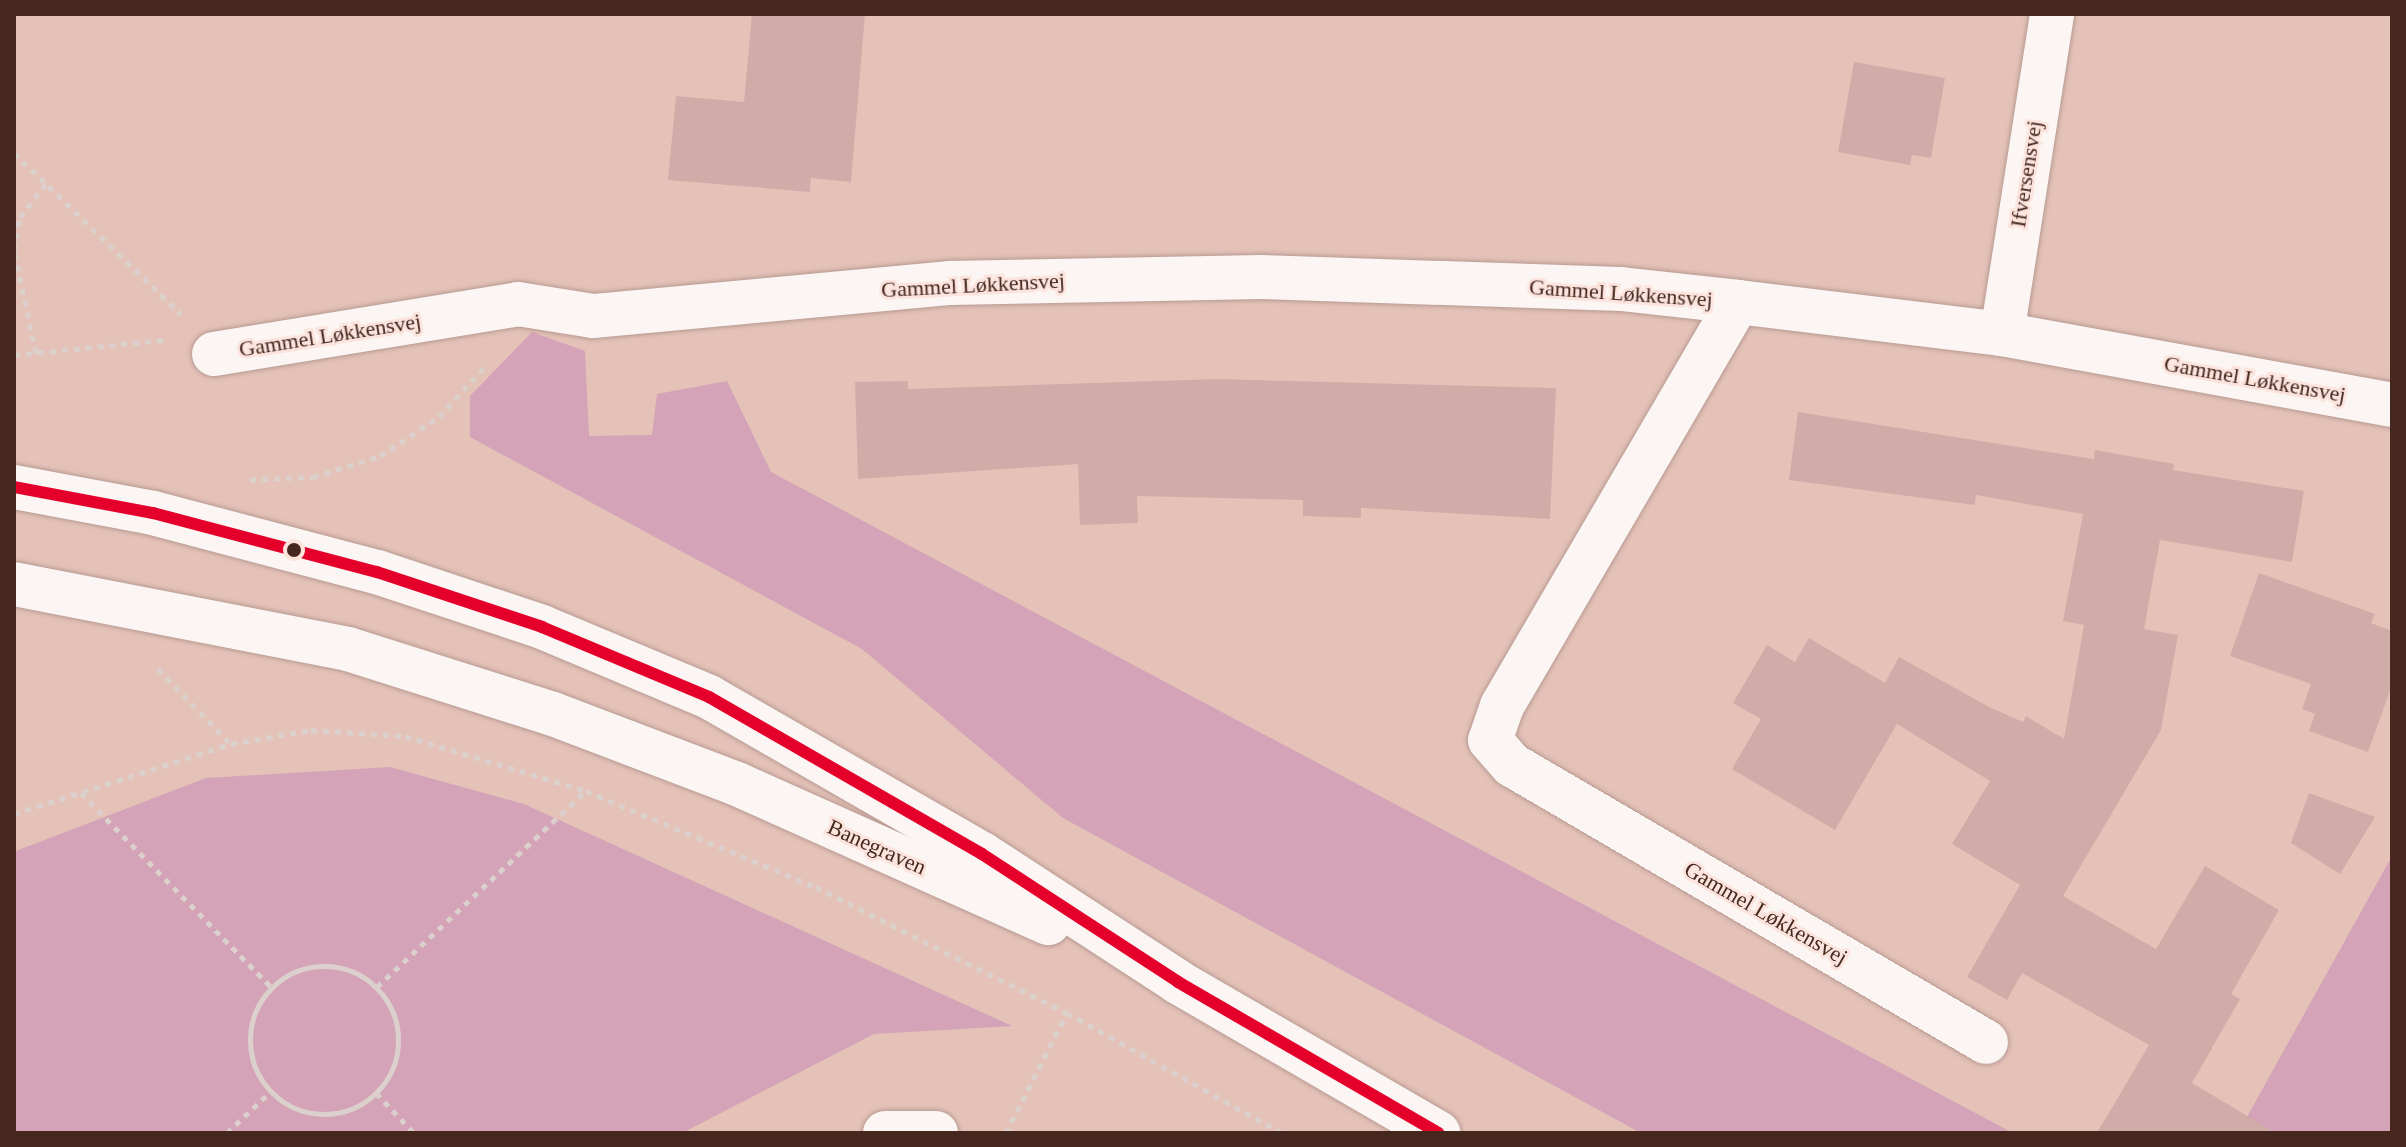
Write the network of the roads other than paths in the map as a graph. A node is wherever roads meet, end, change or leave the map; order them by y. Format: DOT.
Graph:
graph roads {
  1 [pos="2052,14"];
  2 [pos="1738,302"];
  3 [pos="2002,334"];
  4 [pos="210,345"];
  5 [pos="2392,405"];
  6 [pos="14,487"];
  7 [pos="14,584"];
  8 [pos="1178,982"];
  9 [pos="1986,1042"];
  10 [pos="885,1133"];
  11 [pos="936,1133"];
  12 [pos="1438,1133"];
  1 -- 3 [label="street, Ifversensvej"];
  2 -- 3 [label="street, Gammel Løkkensvej"];
  2 -- 4 [label="street, Gammel Løkkensvej"];
  2 -- 9 [label="street, Gammel Løkkensvej"];
  3 -- 5 [label="street, Gammel Løkkensvej"];
  6 -- 8 [label="street, Banegraven"];
  7 -- 8 [label="street, Banegraven"];
  8 -- 12 [label="street, Banegraven"];
  10 -- 11 [label="street"];
}
